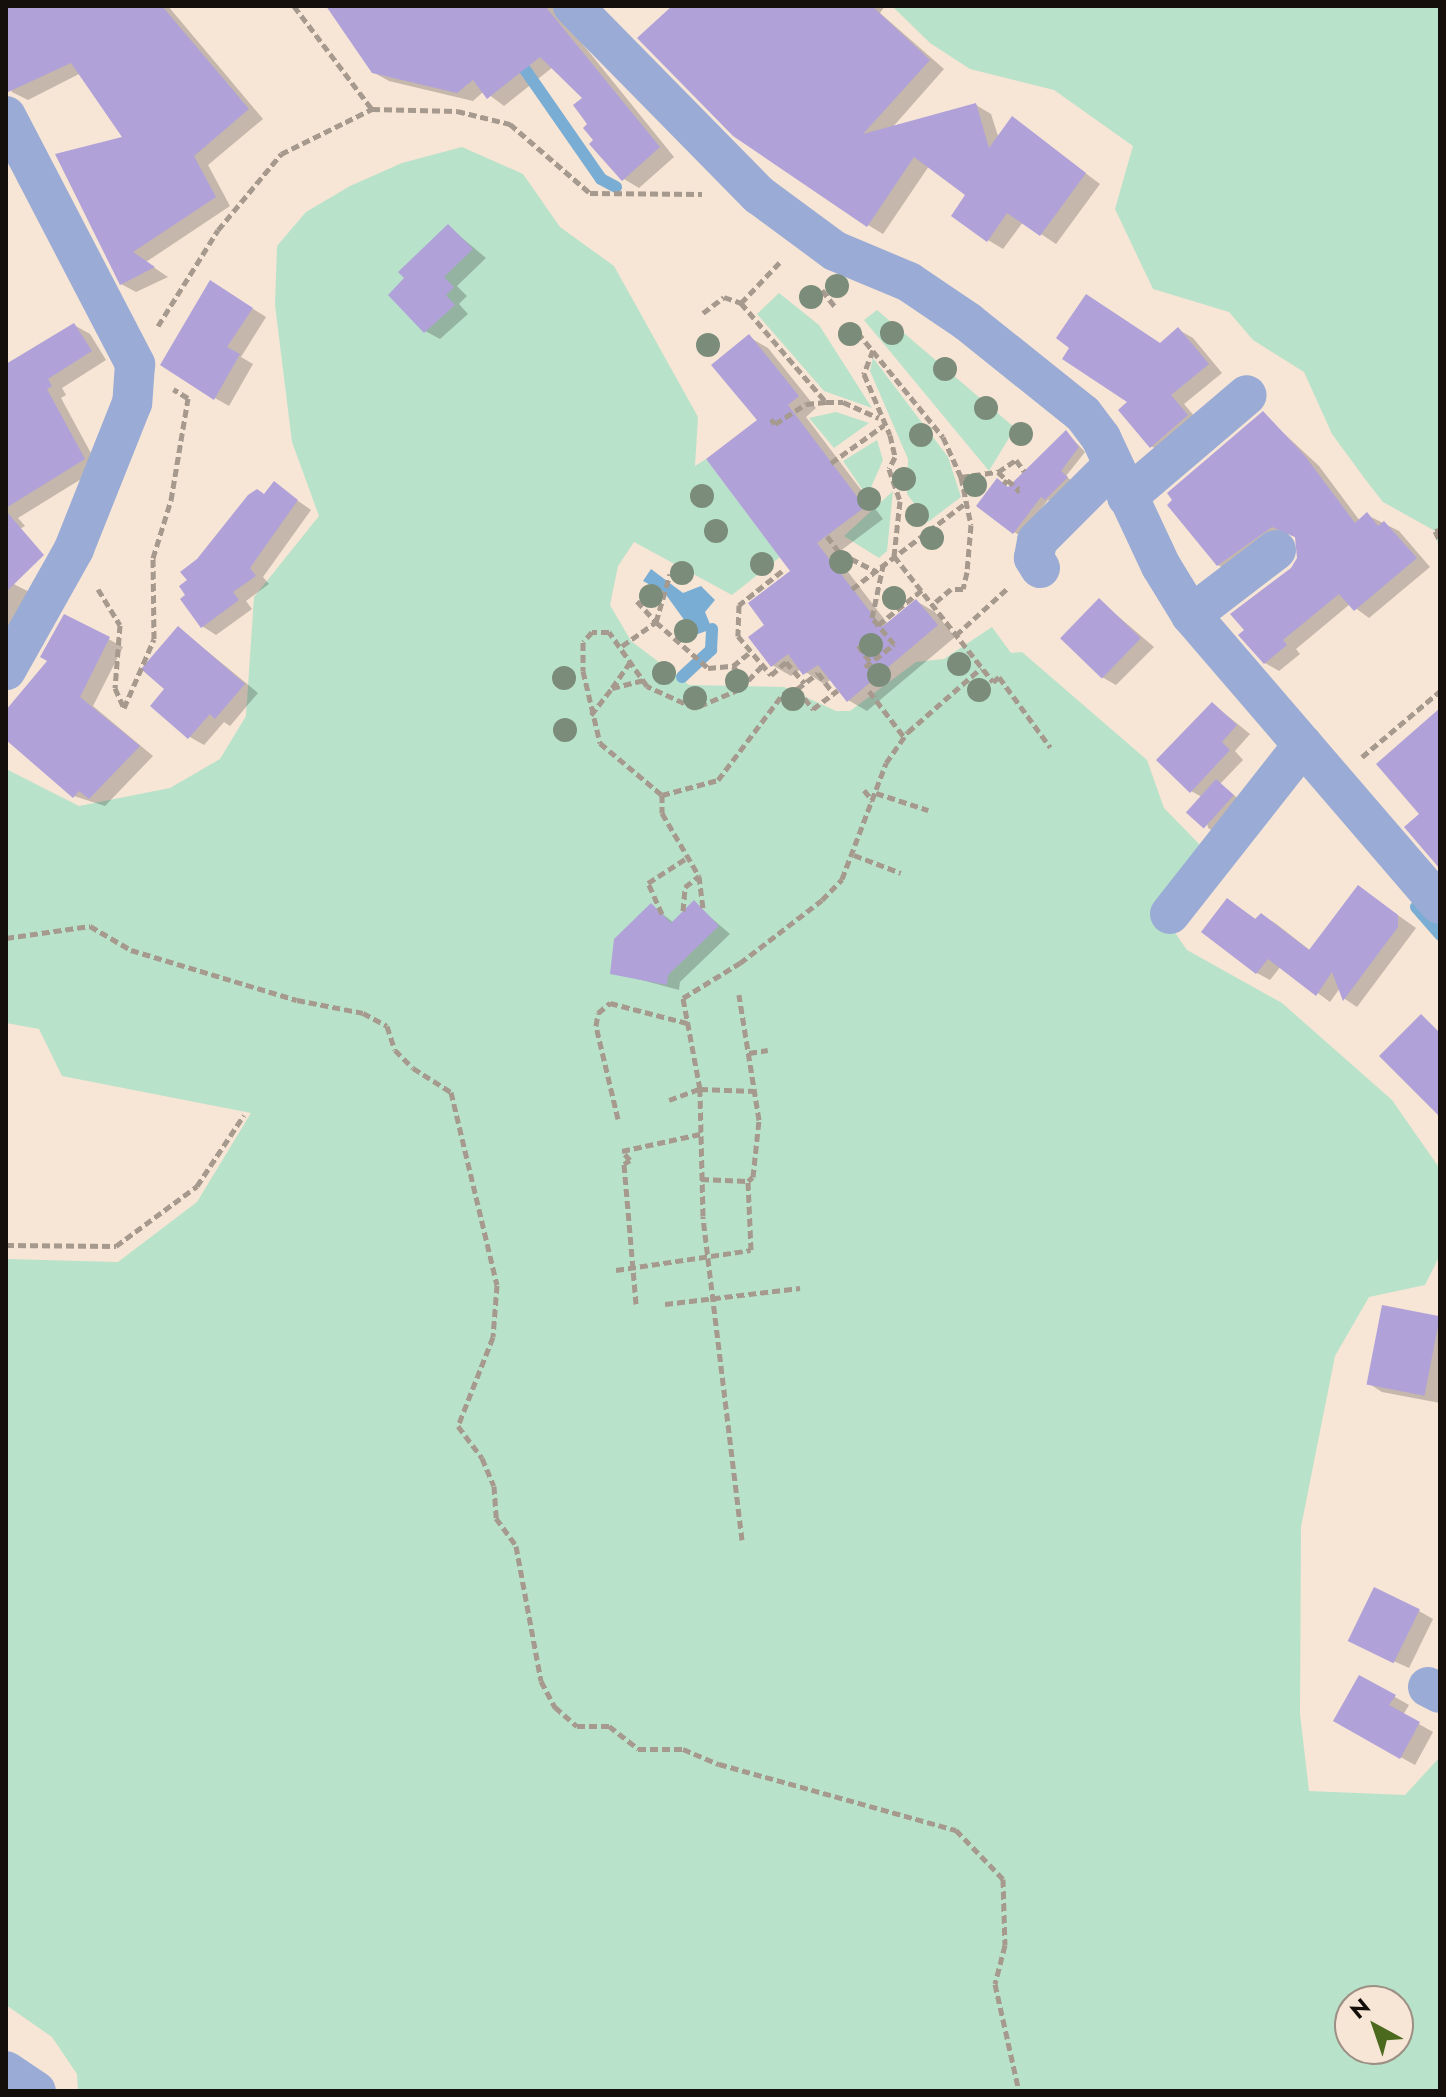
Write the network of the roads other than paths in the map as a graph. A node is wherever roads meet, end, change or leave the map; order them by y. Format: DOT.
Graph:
graph roads {
  1 [pos="573,6"];
  2 [pos="6,116"];
  3 [pos="1247,395"];
  4 [pos="1119,482"];
  5 [pos="1276,550"];
  6 [pos="1037,563"];
  7 [pos="1191,615"];
  8 [pos="6,670"];
  9 [pos="1303,745"];
  10 [pos="1440,904"];
  11 [pos="1170,914"];
  12 [pos="6,2071"];
  13 [pos="36,2091"];
  1 -- 4 [label="street"];
  2 -- 8 [label="street"];
  3 -- 4 [label="street"];
  4 -- 6 [label="street"];
  4 -- 7 [label="street"];
  5 -- 7 [label="street"];
  7 -- 9 [label="street"];
  9 -- 10 [label="street"];
  9 -- 11 [label="street"];
  12 -- 13 [label="street"];
}
